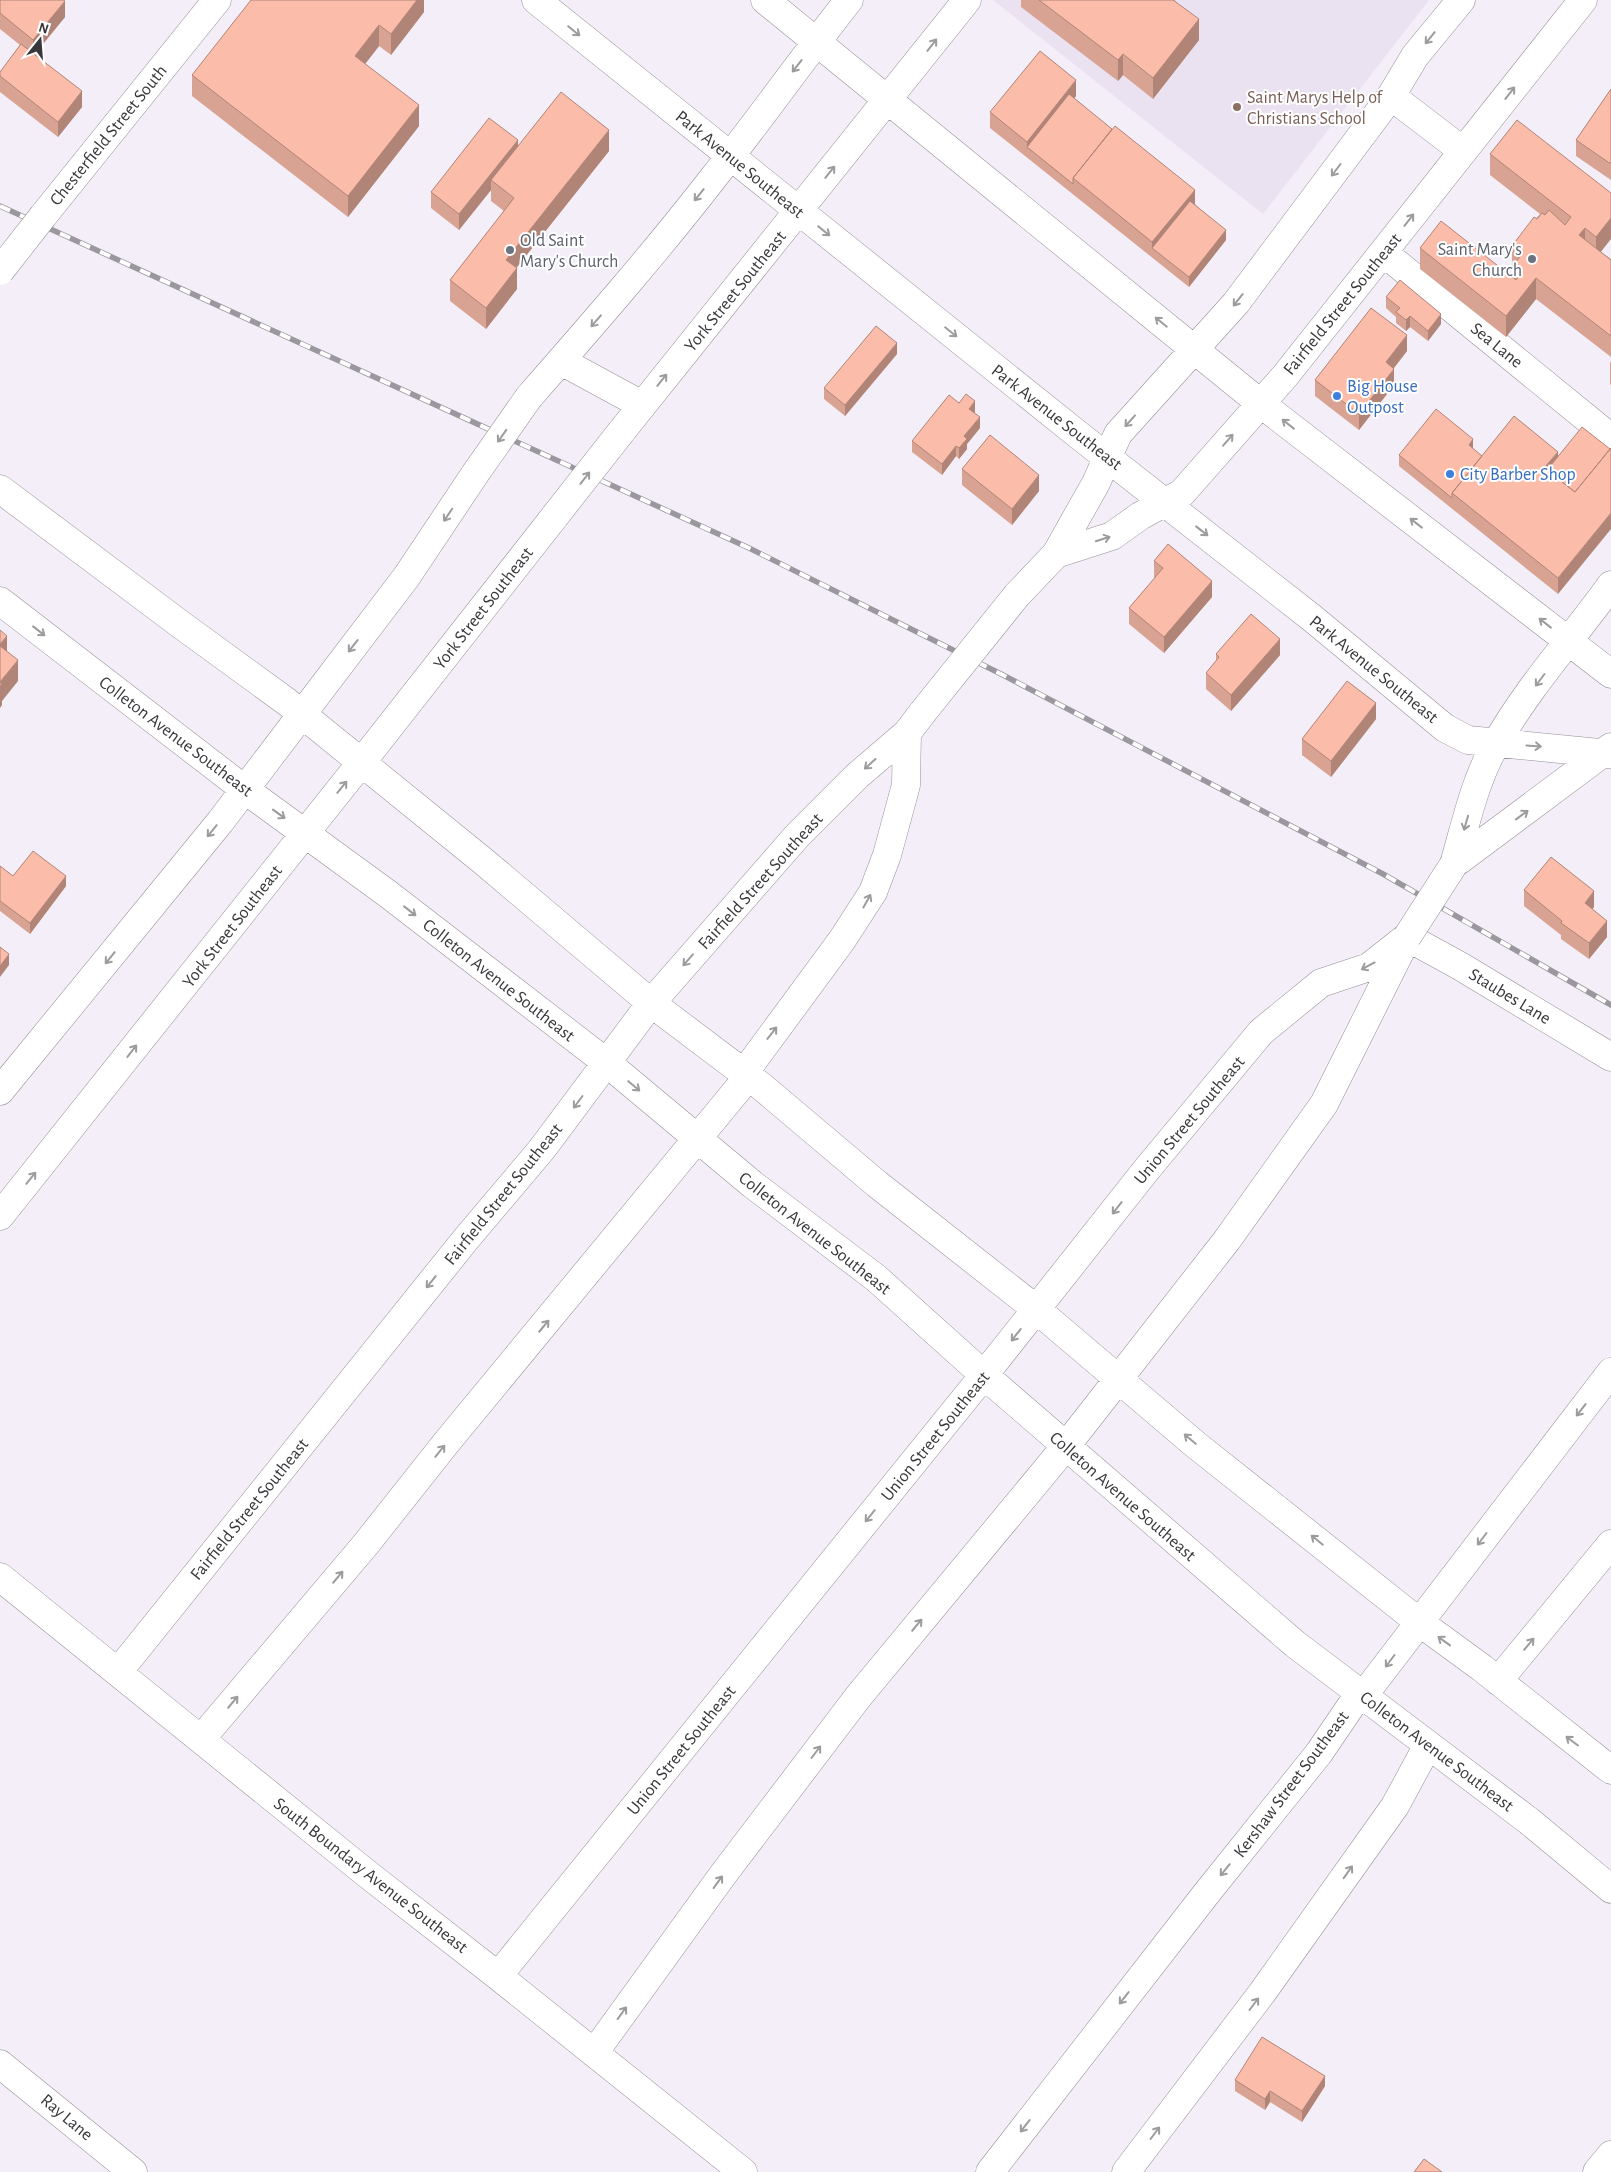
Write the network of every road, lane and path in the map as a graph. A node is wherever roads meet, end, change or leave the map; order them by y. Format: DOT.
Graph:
graph roads {
  1 [pos="217,0"];
  2 [pos="536,0"];
  3 [pos="765,0"];
  4 [pos="849,0"];
  5 [pos="967,0"];
  6 [pos="1460,0"];
  7 [pos="1583,0"];
  8 [pos="817,41"];
  9 [pos="1391,96"];
  10 [pos="888,100"];
  11 [pos="1464,151"];
  12 [pos="730,156"];
  13 [pos="799,211"];
  14 [pos="1384,253"];
  15 [pos="0,271"];
  16 [pos="1195,350"];
  17 [pos="561,361"];
  18 [pos="1260,403"];
  19 [pos="642,405"];
  20 [pos="1611,438"];
  21 [pos="1107,457"];
  22 [pos="0,489"];
  23 [pos="1166,503"];
  24 [pos="1056,554"];
  25 [pos="1611,586"];
  26 [pos="0,601"];
  27 [pos="1569,642"];
  28 [pos="1611,674"];
  29 [pos="301,714"];
  30 [pos="915,723"];
  31 [pos="1496,744"];
  32 [pos="1609,752"];
  33 [pos="361,763"];
  34 [pos="244,789"];
  35 [pos="305,833"];
  36 [pos="1454,864"];
  37 [pos="1407,937"];
  38 [pos="651,1003"];
  39 [pos="1611,1056"];
  40 [pos="607,1063"];
  41 [pos="746,1075"];
  42 [pos="0,1092"];
  43 [pos="698,1139"];
  44 [pos="0,1216"];
  45 [pos="1036,1309"];
  46 [pos="1611,1372"];
  47 [pos="984,1375"];
  48 [pos="1118,1378"];
  49 [pos="1066,1446"];
  50 [pos="1611,1544"];
  51 [pos="0,1577"];
  52 [pos="1419,1622"];
  53 [pos="118,1672"];
  54 [pos="1498,1681"];
  55 [pos="1363,1696"];
  56 [pos="201,1739"];
  57 [pos="1428,1745"];
  58 [pos="1611,1770"];
  59 [pos="1611,1889"];
  60 [pos="498,1976"];
  61 [pos="594,2053"];
  62 [pos="0,2064"];
  63 [pos="1611,2155"];
  64 [pos="133,2172"];
  65 [pos="743,2172"];
  66 [pos="990,2172"];
  67 [pos="1126,2172"];
  68 [pos="1597,2172"];
  1 -- 15 [label="street, Chesterfield Street South, bridge"];
  2 -- 12 [label="street, Park Avenue Southeast, one-way"];
  3 -- 8 [label="street"];
  4 -- 8 [label="street"];
  10 -- 5 [label="street, York Street Southeast, one-way"];
  6 -- 9 [label="street, Fairfield Street Southeast, one-way"];
  11 -- 7 [label="street, Fairfield Street Southeast, one-way"];
  8 -- 10 [label="street"];
  8 -- 12 [label="street, one-way"];
  9 -- 11 [label="street"];
  9 -- 16 [label="street, Fairfield Street Southeast, one-way"];
  13 -- 10 [label="street, York Street Southeast, one-way"];
  16 -- 10 [label="street, one-way"];
  14 -- 11 [label="street, Fairfield Street Southeast, one-way"];
  12 -- 13 [label="street, Park Avenue Southeast"];
  12 -- 17 [label="street, one-way"];
  19 -- 13 [label="street, York Street Southeast, one-way"];
  13 -- 21 [label="street, Park Avenue Southeast, one-way"];
  14 -- 18 [label="street, Fairfield Street Southeast"];
  14 -- 20 [label="street, Sea Lane"];
  16 -- 18 [label="street"];
  16 -- 21 [label="street, Fairfield Street Southeast, one-way"];
  17 -- 19 [label="street"];
  17 -- 29 [label="street, one-way, bridge"];
  23 -- 18 [label="street, Fairfield Street Southeast, one-way"];
  27 -- 18 [label="street, one-way"];
  33 -- 19 [label="street, York Street Southeast, one-way, bridge"];
  21 -- 23 [label="street, Park Avenue Southeast"];
  21 -- 24 [label="street, Fairfield Street Southeast"];
  22 -- 29 [label="street"];
  24 -- 23 [label="street, Fairfield Street Southeast, one-way"];
  23 -- 31 [label="street, Park Avenue Southeast, one-way"];
  24 -- 30 [label="street, Fairfield Street Southeast, bridge"];
  25 -- 27 [label="street, Union Street Southeast"];
  26 -- 34 [label="street, Colleton Avenue Southeast, one-way"];
  27 -- 28 [label="street"];
  27 -- 31 [label="street, Union Street Southeast, one-way"];
  29 -- 33 [label="street"];
  29 -- 34 [label="street"];
  30 -- 38 [label="street, Fairfield Street Southeast, one-way"];
  41 -- 30 [label="street, one-way"];
  31 -- 32 [label="street, Park Avenue Southeast, one-way"];
  31 -- 36 [label="street, Union Street Southeast, one-way"];
  36 -- 32 [label="street, Union Street Southeast, one-way"];
  35 -- 33 [label="street, York Street Southeast, one-way"];
  33 -- 38 [label="street"];
  34 -- 35 [label="street, Colleton Avenue Southeast, one-way"];
  34 -- 42 [label="street, one-way"];
  35 -- 40 [label="street, Colleton Avenue Southeast, one-way"];
  44 -- 35 [label="street, York Street Southeast, one-way"];
  36 -- 37 [label="street, Union Street Southeast, bridge"];
  37 -- 39 [label="street, Staubes Lane"];
  37 -- 45 [label="street, Union Street Southeast, one-way"];
  37 -- 48 [label="street, Union Street Southeast"];
  38 -- 40 [label="street, Fairfield Street Southeast"];
  38 -- 41 [label="street"];
  40 -- 43 [label="street, Colleton Avenue Southeast, one-way"];
  40 -- 53 [label="street, Fairfield Street Southeast, one-way"];
  41 -- 43 [label="street"];
  41 -- 45 [label="street"];
  43 -- 47 [label="street, Colleton Avenue Southeast"];
  56 -- 43 [label="street, one-way"];
  45 -- 47 [label="street, Union Street Southeast, one-way"];
  45 -- 48 [label="street"];
  46 -- 52 [label="street, Kershaw Street Southeast, one-way"];
  47 -- 49 [label="street, Colleton Avenue Southeast"];
  47 -- 60 [label="street, Union Street Southeast, one-way"];
  48 -- 49 [label="street, Union Street Southeast"];
  52 -- 48 [label="street, one-way"];
  49 -- 55 [label="street, Colleton Avenue Southeast"];
  61 -- 49 [label="street, Union Street Southeast, one-way"];
  54 -- 50 [label="street, one-way"];
  51 -- 53 [label="street, South Boundary Avenue Southeast"];
  54 -- 52 [label="street, one-way"];
  52 -- 55 [label="street, Kershaw Street Southeast, one-way"];
  53 -- 56 [label="street, South Boundary Avenue Southeast"];
  58 -- 54 [label="street, one-way"];
  55 -- 57 [label="street, Colleton Avenue Southeast"];
  55 -- 66 [label="street, Kershaw Street Southeast, one-way"];
  56 -- 60 [label="street, South Boundary Avenue Southeast"];
  57 -- 59 [label="street, Colleton Avenue Southeast"];
  67 -- 57 [label="street, one-way"];
  60 -- 61 [label="street, South Boundary Avenue Southeast"];
  61 -- 65 [label="street, South Boundary Avenue Southeast"];
  62 -- 64 [label="street, Ray Lane"];
  63 -- 68 [label="street"];
}
